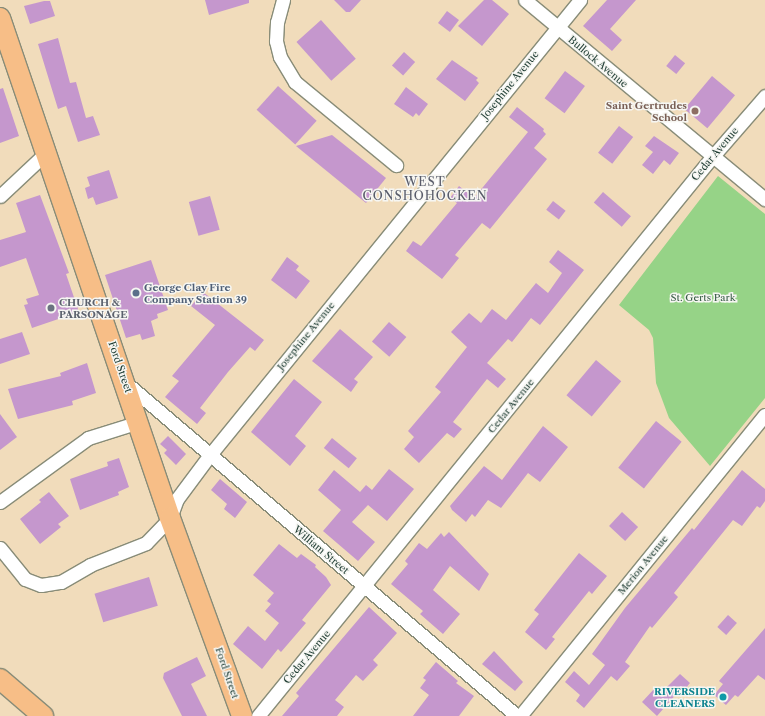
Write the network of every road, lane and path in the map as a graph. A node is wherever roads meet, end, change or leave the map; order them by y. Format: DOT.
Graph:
graph roads {
  1 [pos="283,0"];
  2 [pos="525,0"];
  3 [pos="580,0"];
  4 [pos="0,18"];
  5 [pos="557,28"];
  6 [pos="765,96"];
  7 [pos="47,152"];
  8 [pos="712,157"];
  9 [pos="396,165"];
  10 [pos="0,196"];
  11 [pos="765,199"];
  12 [pos="125,383"];
  13 [pos="765,415"];
  14 [pos="139,422"];
  15 [pos="209,456"];
  16 [pos="0,502"];
  17 [pos="170,518"];
  18 [pos="0,548"];
  19 [pos="365,587"];
  20 [pos="0,678"];
  21 [pos="43,716"];
  22 [pos="242,716"];
  23 [pos="258,716"];
  24 [pos="519,716"];
  1 -- 9 [label="street"];
  2 -- 5 [label="street, Bullock Avenue"];
  3 -- 5 [label="street, Josephine Avenue"];
  4 -- 7 [label="main road, Ford Street"];
  5 -- 8 [label="street, Bullock Avenue"];
  5 -- 15 [label="street, Josephine Avenue"];
  6 -- 8 [label="street, Cedar Avenue"];
  7 -- 10 [label="street"];
  7 -- 12 [label="main road, Ford Street"];
  8 -- 11 [label="street, Bullock Avenue"];
  8 -- 19 [label="street, Cedar Avenue"];
  12 -- 14 [label="main road, Ford Street"];
  12 -- 15 [label="street, William Street"];
  13 -- 24 [label="street, Merion Avenue"];
  14 -- 16 [label="street"];
  14 -- 17 [label="main road, Ford Street"];
  15 -- 17 [label="street, Josephine Avenue"];
  15 -- 19 [label="street, William Street"];
  17 -- 18 [label="street, Josephine Avenue"];
  17 -- 22 [label="main road, Ford Street"];
  19 -- 23 [label="street, Cedar Avenue"];
  19 -- 24 [label="street, William Street"];
  20 -- 21 [label="main road"];
}
